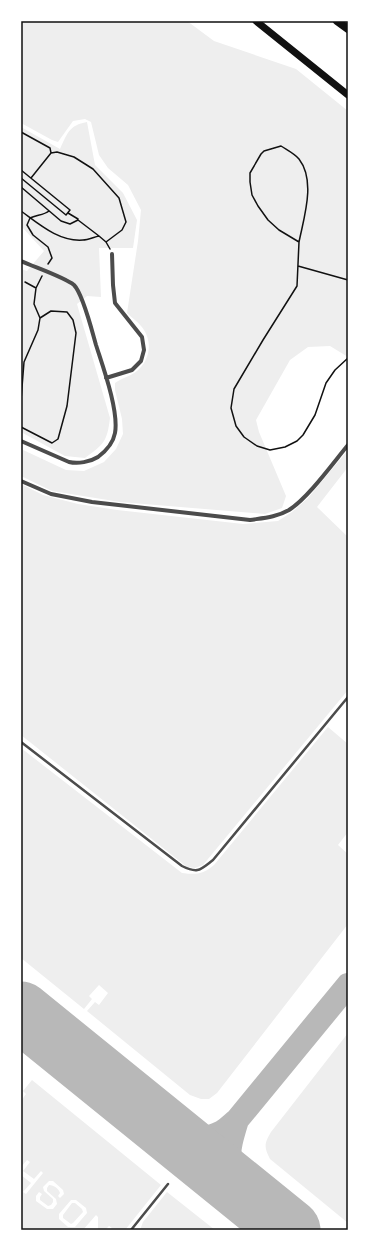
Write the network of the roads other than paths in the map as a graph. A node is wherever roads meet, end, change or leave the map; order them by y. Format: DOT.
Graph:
graph roads {
  1 [pos="256,21"];
  2 [pos="337,21"];
  3 [pos="348,29"];
  4 [pos="348,95"];
  5 [pos="112,254"];
  6 [pos="21,261"];
  7 [pos="106,378"];
  8 [pos="21,441"];
  9 [pos="348,445"];
  10 [pos="21,481"];
  11 [pos="348,697"];
  12 [pos="21,742"];
  13 [pos="168,1184"];
  14 [pos="131,1230"];
  1 -- 4 [label="main road"];
  2 -- 3 [label="highway"];
  5 -- 7 [label="street"];
  6 -- 7 [label="street"];
  7 -- 8 [label="street"];
  9 -- 10 [label="street"];
  11 -- 12 [label="lane"];
  13 -- 14 [label="lane"];
}
